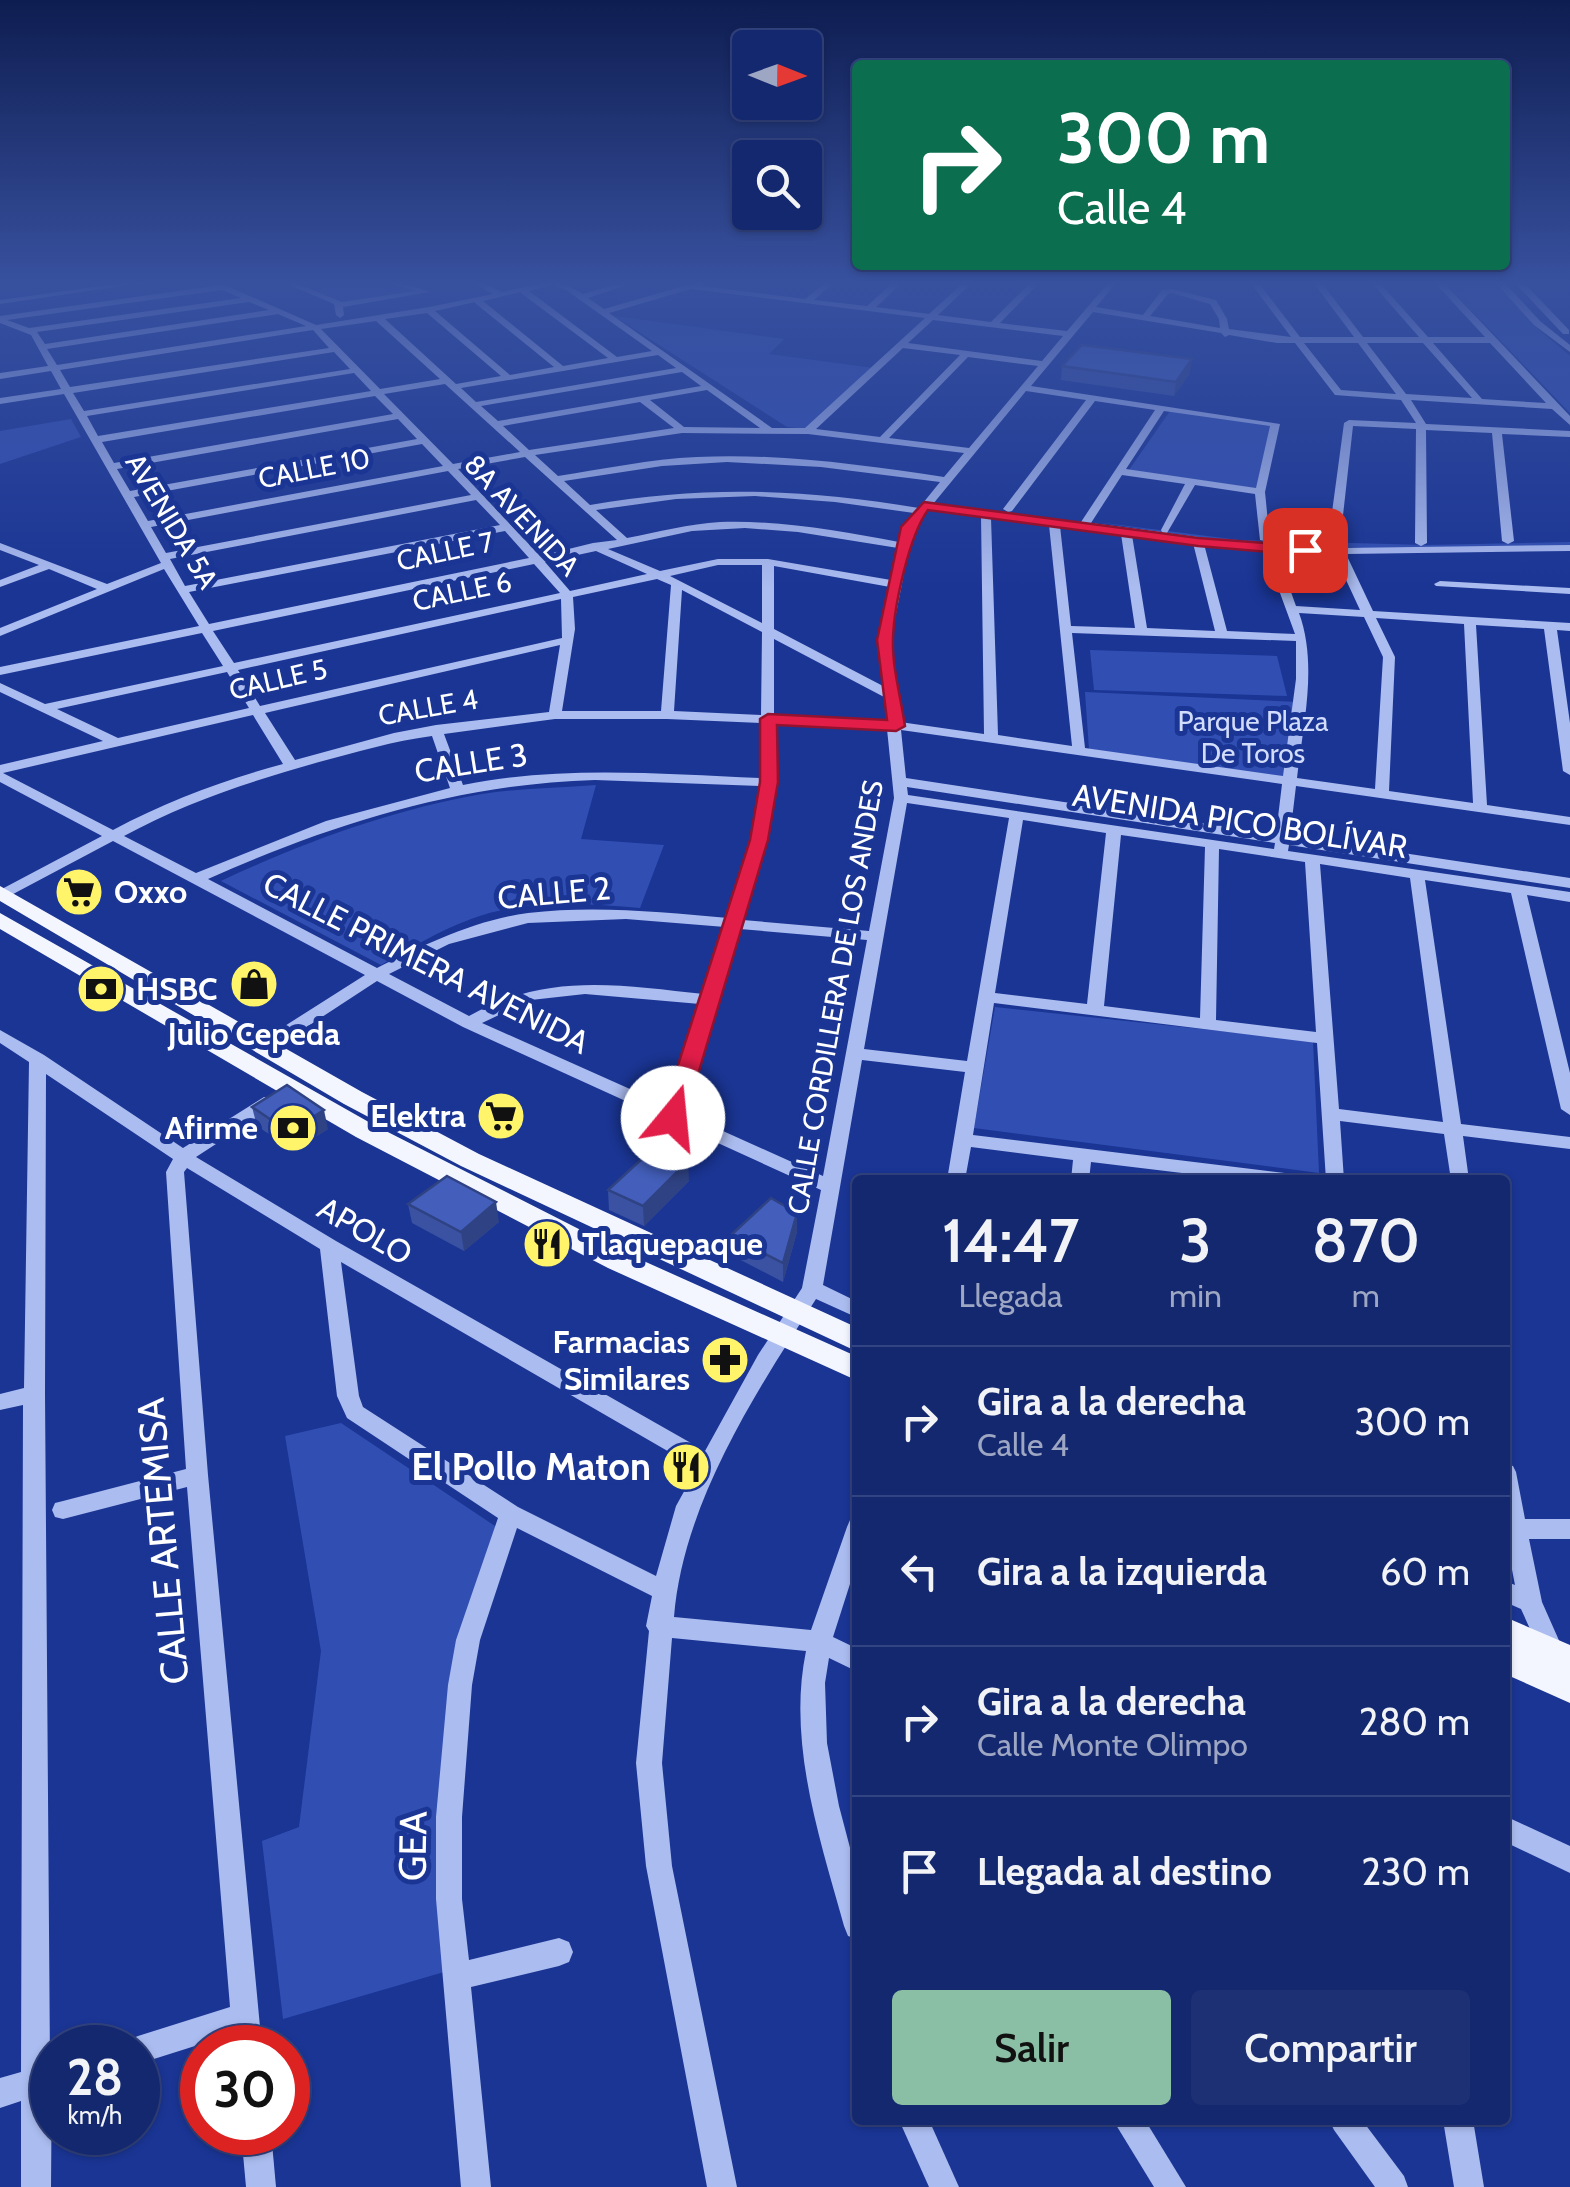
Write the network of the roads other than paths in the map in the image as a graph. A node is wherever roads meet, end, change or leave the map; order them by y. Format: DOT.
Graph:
graph roads {
  1 [pos="63,384"];
  2 [pos="112,384"];
  3 [pos="271,384"];
  4 [pos="366,384"];
  5 [pos="449,384"];
  6 [pos="596,384"];
  7 [pos="706,384"];
  8 [pos="860,384"];
  9 [pos="937,384"];
  10 [pos="1026,384"];
  11 [pos="1330,384"];
  12 [pos="1397,384"];
  13 [pos="1464,384"];
  14 [pos="1536,384"];
  15 [pos="710,387"];
  16 [pos="1023,388"];
  17 [pos="67,391"];
  18 [pos="374,392"];
  19 [pos="1092,398"];
  20 [pos="642,399"];
  21 [pos="1408,399"];
  22 [pos="0,401"];
  23 [pos="1480,403"];
  24 [pos="473,405"];
  25 [pos="1558,406"];
  26 [pos="1161,408"];
  27 [pos="571,411"];
  28 [pos="81,414"];
  29 [pos="398,416"];
  30 [pos="582,420"];
  31 [pos="1570,422"];
  32 [pos="494,425"];
  33 [pos="1422,426"];
  34 [pos="769,429"];
  35 [pos="594,430"];
  36 [pos="682,430"];
  37 [pos="784,430"];
  38 [pos="1496,431"];
  39 [pos="808,432"];
  40 [pos="1570,434"];
  41 [pos="884,439"];
  42 [pos="94,440"];
  43 [pos="605,440"];
  44 [pos="422,441"];
  45 [pos="969,451"];
  46 [pos="529,453"];
  47 [pos="776,460"];
  48 [pos="110,467"];
  49 [pos="447,468"];
  50 [pos="1118,471"];
  51 [pos="558,479"];
  52 [pos="944,480"];
  53 [pos="1190,482"];
  54 [pos="1260,492"];
  55 [pos="126,495"];
  56 [pos="477,497"];
  57 [pos="925,505"];
  58 [pos="590,508"];
  59 [pos="1008,509"];
  60 [pos="986,514"];
  61 [pos="1054,524"];
  62 [pos="1085,524"];
  63 [pos="144,526"];
  64 [pos="508,528"];
  65 [pos="1166,530"];
  66 [pos="1126,533"];
  67 [pos="623,540"];
  68 [pos="1570,540"];
  69 [pos="1198,542"];
  70 [pos="1508,542"];
  71 [pos="1268,544"];
  72 [pos="0,546"];
  73 [pos="593,546"];
  74 [pos="903,546"];
  75 [pos="1336,546"];
  76 [pos="1420,548"];
  77 [pos="1570,548"];
  78 [pos="536,558"];
  79 [pos="166,560"];
  80 [pos="768,562"];
  81 [pos="47,566"];
  82 [pos="657,574"];
  83 [pos="677,583"];
  84 [pos="0,584"];
  85 [pos="894,584"];
  86 [pos="106,588"];
  87 [pos="182,590"];
  88 [pos="1570,590"];
  89 [pos="567,594"];
  90 [pos="1293,609"];
  91 [pos="1370,614"];
  92 [pos="1470,621"];
  93 [pos="1550,626"];
  94 [pos="206,627"];
  95 [pos="1570,627"];
  96 [pos="1066,629"];
  97 [pos="767,631"];
  98 [pos="0,632"];
  99 [pos="1142,632"];
  100 [pos="1222,635"];
  101 [pos="1302,638"];
  102 [pos="567,640"];
  103 [pos="230,668"];
  104 [pos="0,670"];
  105 [pos="0,687"];
  106 [pos="892,696"];
  107 [pos="44,708"];
  108 [pos="257,709"];
  109 [pos="555,715"];
  110 [pos="667,715"];
  111 [pos="768,719"];
  112 [pos="896,726"];
  113 [pos="436,729"];
  114 [pos="991,738"];
  115 [pos="115,742"];
  116 [pos="1079,752"];
  117 [pos="290,764"];
  118 [pos="1570,771"];
  119 [pos="0,772"];
  120 [pos="769,782"];
  121 [pos="1290,782"];
  122 [pos="458,789"];
  123 [pos="902,790"];
  124 [pos="1382,794"];
  125 [pos="1480,808"];
  126 [pos="1017,815"];
  127 [pos="1570,821"];
  128 [pos="1114,829"];
  129 [pos="113,835"];
  130 [pos="1212,845"];
  131 [pos="1282,847"];
  132 [pos="1312,860"];
  133 [pos="1417,875"];
  134 [pos="196,879"];
  135 [pos="1570,883"];
  136 [pos="1518,890"];
  137 [pos="1570,898"];
  138 [pos="1,901"];
  139 [pos="732,925"];
  140 [pos="878,936"];
  141 [pos="375,975"];
  142 [pos="987,998"];
  143 [pos="708,1000"];
  144 [pos="1094,1011"];
  145 [pos="469,1022"];
  146 [pos="1208,1024"];
  147 [pos="0,1034"];
  148 [pos="1322,1038"];
  149 [pos="264,1047"];
  150 [pos="858,1054"];
  151 [pos="38,1059"];
  152 [pos="974,1067"];
  153 [pos="291,1088"];
  154 [pos="1570,1109"];
  155 [pos="1332,1114"];
  156 [pos="673,1118"];
  157 [pos="1452,1130"];
  158 [pos="963,1140"];
  159 [pos="1570,1144"];
  160 [pos="1083,1154"];
  161 [pos="184,1157"];
  162 [pos="1206,1174"];
  163 [pos="957,1175"];
  164 [pos="1081,1175"];
  165 [pos="1334,1175"];
  166 [pos="1459,1175"];
  167 [pos="832,1188"];
  168 [pos="328,1246"];
  169 [pos="852,1311"];
  170 [pos="797,1313"];
  171 [pos="852,1337"];
  172 [pos="852,1364"];
  173 [pos="34,1394"];
  174 [pos="0,1402"];
  175 [pos="709,1464"];
  176 [pos="197,1475"];
  177 [pos="1510,1504"];
  178 [pos="62,1510"];
  179 [pos="510,1514"];
  180 [pos="1570,1528"];
  181 [pos="1514,1529"];
  182 [pos="852,1544"];
  183 [pos="664,1591"];
  184 [pos="1510,1593"];
  185 [pos="1530,1602"];
  186 [pos="658,1626"];
  187 [pos="1510,1634"];
  188 [pos="820,1642"];
  189 [pos="852,1657"];
  190 [pos="1562,1658"];
  191 [pos="1510,1660"];
  192 [pos="1570,1687"];
  193 [pos="1510,1831"];
  194 [pos="1570,1860"];
  195 [pos="852,1903"];
  196 [pos="559,1952"];
  197 [pos="455,1978"];
  198 [pos="246,2016"];
  199 [pos="43,2025"];
  200 [pos="247,2025"];
  201 [pos="160,2043"];
  202 [pos="30,2084"];
  203 [pos="0,2093"];
  204 [pos="916,2125"];
  205 [pos="1131,2125"];
  206 [pos="1348,2125"];
  207 [pos="1459,2125"];
  208 [pos="38,2155"];
  209 [pos="258,2155"];
  210 [pos="36,2187"];
  211 [pos="261,2187"];
  212 [pos="476,2187"];
  213 [pos="722,2187"];
  214 [pos="944,2187"];
  215 [pos="1171,2187"];
  216 [pos="1393,2187"];
  217 [pos="1469,2187"];
  1 -- 17 [label="street, AVENIDA 5A"];
  2 -- 17 [label="street"];
  3 -- 28 [label="street"];
  4 -- 18 [label="street, 8A AVENIDA"];
  5 -- 18 [label="street"];
  5 -- 24 [label="street"];
  6 -- 24 [label="street"];
  7 -- 15 [label="street"];
  8 -- 39 [label="street"];
  9 -- 41 [label="street"];
  10 -- 16 [label="street, CALLE CORDILLERA DE LOS ANDES"];
  11 -- 21 [label="street"];
  12 -- 21 [label="street"];
  13 -- 23 [label="street"];
  14 -- 25 [label="street"];
  15 -- 20 [label="street"];
  15 -- 34 [label="street"];
  16 -- 19 [label="street"];
  16 -- 45 [label="street, CALLE CORDILLERA DE LOS ANDES"];
  17 -- 22 [label="street"];
  17 -- 28 [label="street, AVENIDA 5A"];
  18 -- 29 [label="street, 8A AVENIDA"];
  18 -- 42 [label="street"];
  19 -- 26 [label="street"];
  19 -- 59 [label="street"];
  20 -- 27 [label="street"];
  20 -- 36 [label="street"];
  21 -- 23 [label="street"];
  21 -- 33 [label="street"];
  23 -- 25 [label="street"];
  24 -- 32 [label="street"];
  25 -- 31 [label="street"];
  26 -- 50 [label="street"];
  26 -- 54 [label="street"];
  27 -- 30 [label="street"];
  27 -- 32 [label="street"];
  28 -- 42 [label="street, AVENIDA 5A"];
  29 -- 44 [label="street, 8A AVENIDA"];
  29 -- 48 [label="street"];
  32 -- 46 [label="street"];
  33 -- 38 [label="street"];
  33 -- 75 [label="street"];
  33 -- 76 [label="street"];
  34 -- 36 [label="street, CALLE 10"];
  34 -- 37 [label="street, CALLE 10"];
  35 -- 43 [label="street"];
  36 -- 43 [label="street, CALLE 10"];
  37 -- 39 [label="street, CALLE 10"];
  37 -- 47 [label="street"];
  38 -- 40 [label="street"];
  38 -- 70 [label="street"];
  39 -- 41 [label="street, CALLE 10"];
  41 -- 45 [label="street, CALLE 10"];
  42 -- 48 [label="street, AVENIDA 5A"];
  43 -- 46 [label="street, CALLE 10"];
  44 -- 49 [label="street, 8A AVENIDA"];
  44 -- 55 [label="street"];
  45 -- 52 [label="street, CALLE CORDILLERA DE LOS ANDES"];
  46 -- 49 [label="street, CALLE 10"];
  46 -- 51 [label="street"];
  47 -- 51 [label="street"];
  47 -- 52 [label="street"];
  48 -- 55 [label="street, AVENIDA 5A"];
  49 -- 56 [label="street, 8A AVENIDA"];
  49 -- 63 [label="street, CALLE 10"];
  50 -- 53 [label="street"];
  50 -- 62 [label="street"];
  51 -- 58 [label="street"];
  52 -- 57 [label="street, CALLE CORDILLERA DE LOS ANDES"];
  53 -- 54 [label="street"];
  53 -- 65 [label="street"];
  54 -- 71 [label="street"];
  55 -- 63 [label="street, AVENIDA 5A"];
  56 -- 64 [label="street, 8A AVENIDA"];
  56 -- 79 [label="street"];
  57 -- 58 [label="street"];
  57 -- 59 [label="street"];
  57 -- 60 [label="street"];
  57 -- 74 [label="street, CALLE CORDILLERA DE LOS ANDES"];
  58 -- 67 [label="street"];
  59 -- 62 [label="street"];
  60 -- 61 [label="street"];
  60 -- 114 [label="street"];
  61 -- 62 [label="street"];
  61 -- 96 [label="street"];
  62 -- 65 [label="street"];
  62 -- 66 [label="street"];
  63 -- 79 [label="street, AVENIDA 5A"];
  64 -- 78 [label="street, 8A AVENIDA"];
  64 -- 87 [label="street"];
  65 -- 71 [label="street"];
  66 -- 69 [label="street"];
  66 -- 99 [label="street"];
  67 -- 73 [label="street, CALLE 7"];
  67 -- 74 [label="street, CALLE 7"];
  68 -- 70 [label="street"];
  69 -- 71 [label="street"];
  69 -- 100 [label="street"];
  70 -- 76 [label="street"];
  71 -- 75 [label="street"];
  71 -- 90 [label="street"];
  72 -- 81 [label="street"];
  73 -- 78 [label="street, CALLE 7"];
  73 -- 82 [label="street"];
  74 -- 85 [label="street, CALLE CORDILLERA DE LOS ANDES"];
  75 -- 76 [label="street"];
  75 -- 91 [label="street"];
  76 -- 77 [label="street"];
  76 -- 88 [label="street"];
  78 -- 89 [label="street, 8A AVENIDA"];
  78 -- 94 [label="street, CALLE 7"];
  79 -- 86 [label="street"];
  79 -- 87 [label="street, AVENIDA 5A"];
  80 -- 82 [label="street, CALLE 6"];
  80 -- 85 [label="street, CALLE 6"];
  80 -- 97 [label="street"];
  81 -- 84 [label="street"];
  81 -- 86 [label="street"];
  82 -- 83 [label="street"];
  82 -- 89 [label="street, CALLE 6"];
  83 -- 97 [label="street"];
  83 -- 110 [label="street"];
  85 -- 106 [label="street, CALLE CORDILLERA DE LOS ANDES"];
  86 -- 98 [label="street"];
  87 -- 94 [label="street, AVENIDA 5A"];
  89 -- 102 [label="street, 8A AVENIDA"];
  89 -- 103 [label="street, CALLE 6"];
  90 -- 91 [label="street"];
  90 -- 101 [label="street"];
  91 -- 92 [label="street"];
  91 -- 124 [label="street"];
  92 -- 93 [label="street"];
  92 -- 125 [label="street"];
  93 -- 95 [label="street"];
  93 -- 118 [label="street"];
  94 -- 103 [label="street, AVENIDA 5A"];
  94 -- 104 [label="street, CALLE 7"];
  96 -- 99 [label="street"];
  96 -- 116 [label="street"];
  97 -- 106 [label="street"];
  97 -- 111 [label="street"];
  99 -- 100 [label="street"];
  100 -- 101 [label="street"];
  101 -- 121 [label="street"];
  102 -- 108 [label="street, CALLE 5"];
  102 -- 109 [label="street, 8A AVENIDA"];
  103 -- 107 [label="street, CALLE 6"];
  103 -- 108 [label="street, AVENIDA 5A"];
  105 -- 107 [label="street"];
  106 -- 112 [label="street, CALLE CORDILLERA DE LOS ANDES"];
  107 -- 115 [label="street"];
  108 -- 115 [label="street, CALLE 5"];
  108 -- 117 [label="street, AVENIDA 5A"];
  109 -- 110 [label="street, CALLE 4"];
  109 -- 113 [label="street, CALLE 4"];
  110 -- 111 [label="street, CALLE 4"];
  111 -- 112 [label="street, CALLE 4"];
  111 -- 120 [label="street"];
  112 -- 114 [label="street, CALLE 4"];
  112 -- 123 [label="street, CALLE CORDILLERA DE LOS ANDES"];
  113 -- 117 [label="street, CALLE 4"];
  113 -- 122 [label="street"];
  114 -- 116 [label="street, CALLE 4"];
  115 -- 119 [label="street, CALLE 5"];
  116 -- 121 [label="street, CALLE 4"];
  117 -- 129 [label="street, CALLE 4"];
  119 -- 129 [label="street, CALLE PRIMERA AVENIDA"];
  120 -- 122 [label="street, CALLE 3"];
  120 -- 139 [label="street"];
  121 -- 124 [label="street, CALLE 4"];
  121 -- 131 [label="street"];
  122 -- 134 [label="street, CALLE 3"];
  123 -- 126 [label="street, AVENIDA PICO BOLÍVAR"];
  123 -- 131 [label="street, AVENIDA PICO BOLÍVAR"];
  123 -- 140 [label="street, CALLE CORDILLERA DE LOS ANDES"];
  124 -- 125 [label="street, CALLE 4"];
  125 -- 127 [label="street, CALLE 4"];
  126 -- 128 [label="street, AVENIDA PICO BOLÍVAR"];
  126 -- 142 [label="street"];
  128 -- 130 [label="street, AVENIDA PICO BOLÍVAR"];
  128 -- 144 [label="street"];
  129 -- 134 [label="street, CALLE PRIMERA AVENIDA"];
  129 -- 138 [label="street, CALLE 4"];
  130 -- 131 [label="street, AVENIDA PICO BOLÍVAR"];
  130 -- 146 [label="street"];
  131 -- 132 [label="street, AVENIDA PICO BOLÍVAR"];
  131 -- 135 [label="street, AVENIDA PICO BOLÍVAR"];
  132 -- 133 [label="street, AVENIDA PICO BOLÍVAR"];
  132 -- 148 [label="street"];
  133 -- 136 [label="street, AVENIDA PICO BOLÍVAR"];
  133 -- 157 [label="street"];
  134 -- 141 [label="street, CALLE PRIMERA AVENIDA"];
  136 -- 137 [label="street, AVENIDA PICO BOLÍVAR"];
  136 -- 154 [label="street"];
  138 -- 149 [label="main road"];
  138 -- 153 [label="main road"];
  139 -- 140 [label="street, CALLE 2"];
  139 -- 141 [label="street, CALLE 2"];
  139 -- 143 [label="street"];
  140 -- 150 [label="street, CALLE CORDILLERA DE LOS ANDES"];
  141 -- 145 [label="street, CALLE PRIMERA AVENIDA"];
  141 -- 149 [label="street, CALLE 2"];
  142 -- 144 [label="street"];
  142 -- 152 [label="street"];
  143 -- 145 [label="street"];
  143 -- 156 [label="street"];
  144 -- 146 [label="street"];
  145 -- 156 [label="street, CALLE PRIMERA AVENIDA"];
  146 -- 148 [label="street"];
  147 -- 151 [label="street, APOLO"];
  148 -- 155 [label="street"];
  149 -- 170 [label="main road"];
  150 -- 152 [label="street"];
  150 -- 167 [label="street, CALLE CORDILLERA DE LOS ANDES"];
  151 -- 161 [label="street, APOLO"];
  151 -- 173 [label="street"];
  152 -- 158 [label="street"];
  153 -- 161 [label="street"];
  153 -- 170 [label="main road"];
  155 -- 157 [label="street"];
  155 -- 165 [label="street"];
  156 -- 167 [label="street, CALLE PRIMERA AVENIDA"];
  157 -- 159 [label="street"];
  157 -- 166 [label="street"];
  158 -- 160 [label="street"];
  158 -- 163 [label="street"];
  160 -- 162 [label="street"];
  160 -- 164 [label="street"];
  161 -- 168 [label="street, APOLO"];
  161 -- 176 [label="street, CALLE ARTEMISA"];
  167 -- 170 [label="street, CALLE CORDILLERA DE LOS ANDES"];
  168 -- 175 [label="street, APOLO"];
  168 -- 179 [label="street"];
  169 -- 170 [label="street"];
  170 -- 171 [label="main road"];
  170 -- 172 [label="main road"];
  170 -- 175 [label="street, CALLE CORDILLERA DE LOS ANDES"];
  173 -- 174 [label="street"];
  173 -- 199 [label="street"];
  175 -- 183 [label="street, CALLE CORDILLERA DE LOS ANDES"];
  176 -- 178 [label="street"];
  176 -- 198 [label="street, CALLE ARTEMISA"];
  177 -- 181 [label="street"];
  179 -- 183 [label="street"];
  179 -- 197 [label="street, GEA"];
  180 -- 181 [label="street"];
  181 -- 185 [label="street"];
  182 -- 188 [label="street"];
  183 -- 186 [label="street, CALLE CORDILLERA DE LOS ANDES"];
  184 -- 185 [label="street"];
  185 -- 190 [label="street"];
  186 -- 188 [label="street"];
  186 -- 213 [label="street, CALLE CORDILLERA DE LOS ANDES"];
  187 -- 190 [label="main road"];
  188 -- 189 [label="street"];
  188 -- 195 [label="street"];
  191 -- 192 [label="main road"];
  193 -- 194 [label="street"];
  196 -- 197 [label="street"];
  197 -- 212 [label="street, GEA"];
  198 -- 200 [label="street, CALLE ARTEMISA"];
  198 -- 201 [label="street"];
  202 -- 203 [label="street"];
  204 -- 214 [label="street"];
  205 -- 215 [label="street"];
  206 -- 216 [label="street"];
  207 -- 217 [label="street"];
  208 -- 210 [label="street"];
  209 -- 211 [label="street"];
}
